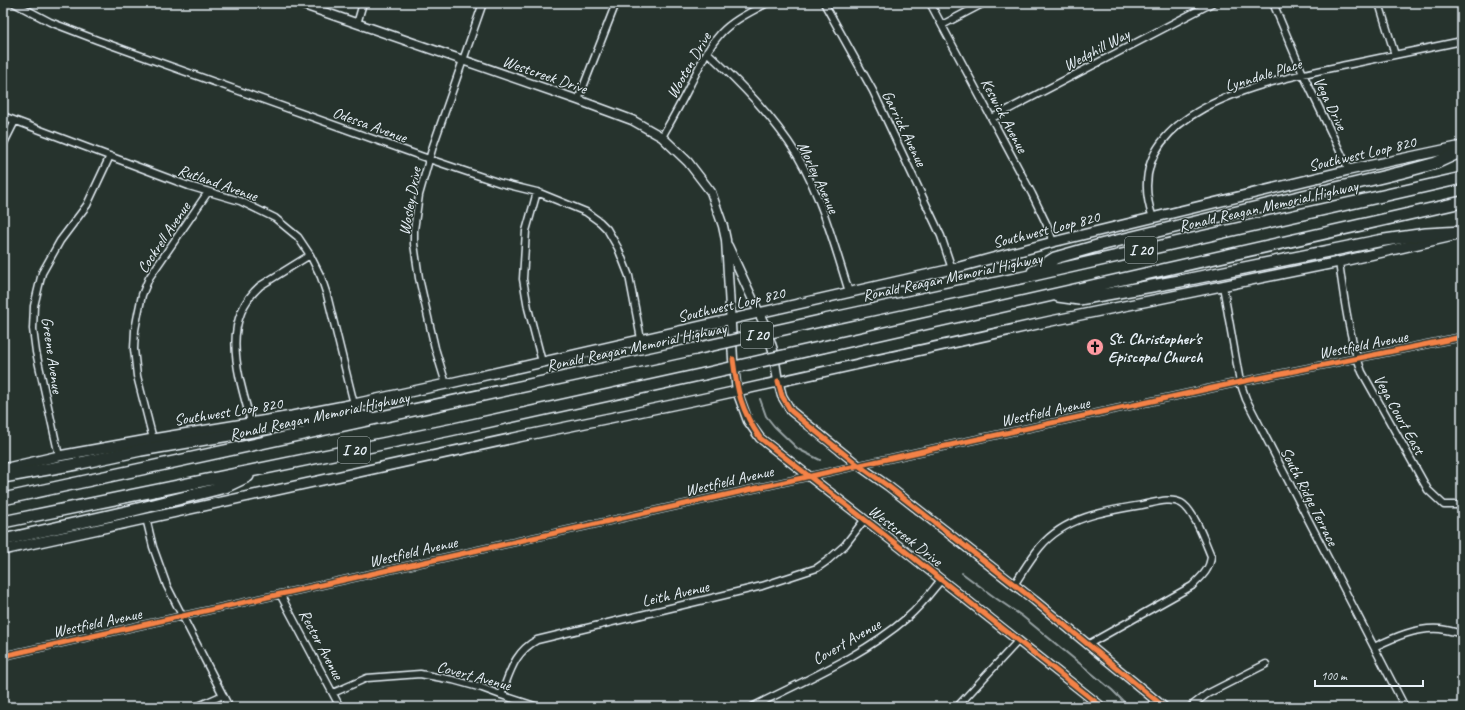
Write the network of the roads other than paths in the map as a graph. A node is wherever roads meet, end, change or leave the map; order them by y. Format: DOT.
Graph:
graph roads {
  1 [pos="14,3"];
  2 [pos="298,3"];
  3 [pos="363,3"];
  4 [pos="483,3"];
  5 [pos="616,3"];
  6 [pos="767,3"];
  7 [pos="824,3"];
  8 [pos="930,3"];
  9 [pos="984,3"];
  10 [pos="1212,3"];
  11 [pos="1273,3"];
  12 [pos="1379,3"];
  13 [pos="357,24"];
  14 [pos="942,25"];
  15 [pos="1462,42"];
  16 [pos="707,52"];
  17 [pos="1395,55"];
  18 [pos="463,60"];
  19 [pos="1303,74"];
  20 [pos="578,100"];
  21 [pos="3,116"];
  22 [pos="992,118"];
  23 [pos="15,121"];
  24 [pos="662,137"];
  25 [pos="3,145"];
  26 [pos="1462,146"];
  27 [pos="1462,151"];
  28 [pos="110,156"];
  29 [pos="429,159"];
  30 [pos="1349,170"];
  31 [pos="1462,178"];
  32 [pos="208,192"];
  33 [pos="537,192"];
  34 [pos="1462,202"];
  35 [pos="1154,218"];
  36 [pos="1462,233"];
  37 [pos="726,240"];
  38 [pos="1053,242"];
  39 [pos="310,255"];
  40 [pos="1339,262"];
  41 [pos="952,269"];
  42 [pos="1025,277"];
  43 [pos="1223,286"];
  44 [pos="849,292"];
  45 [pos="1053,295"];
  46 [pos="759,313"];
  47 [pos="730,319"];
  48 [pos="1462,337"];
  49 [pos="642,339"];
  50 [pos="1357,359"];
  51 [pos="542,362"];
  52 [pos="778,381"];
  53 [pos="1240,382"];
  54 [pos="446,384"];
  55 [pos="737,391"];
  56 [pos="354,404"];
  57 [pos="378,419"];
  58 [pos="251,422"];
  59 [pos="153,438"];
  60 [pos="59,456"];
  61 [pos="858,465"];
  62 [pos="3,469"];
  63 [pos="261,469"];
  64 [pos="809,476"];
  65 [pos="3,477"];
  66 [pos="3,499"];
  67 [pos="1462,505"];
  68 [pos="146,518"];
  69 [pos="865,519"];
  70 [pos="3,522"];
  71 [pos="3,540"];
  72 [pos="3,550"];
  73 [pos="941,580"];
  74 [pos="1014,585"];
  75 [pos="280,594"];
  76 [pos="182,616"];
  77 [pos="1462,634"];
  78 [pos="1018,641"];
  79 [pos="1089,644"];
  80 [pos="1374,647"];
  81 [pos="3,656"];
  82 [pos="1266,664"];
  83 [pos="333,693"];
  84 [pos="223,694"];
  85 [pos="501,696"];
  86 [pos="1096,705"];
  87 [pos="196,707"];
  88 [pos="229,707"];
  89 [pos="340,707"];
  90 [pos="538,707"];
  91 [pos="752,707"];
  92 [pos="957,707"];
  93 [pos="1164,707"];
  94 [pos="1190,707"];
  95 [pos="1405,707"];
  1 -- 29 [label="street, Odessa Avenue"];
  2 -- 13 [label="street, Westcreek Drive"];
  3 -- 13 [label="street"];
  4 -- 18 [label="street, Wosley Drive"];
  5 -- 20 [label="street"];
  6 -- 16 [label="street, Wooten Drive"];
  7 -- 41 [label="street, Garrick Avenue"];
  8 -- 14 [label="street, Keswick Avenue"];
  9 -- 14 [label="street"];
  10 -- 22 [label="street, Wedghill Way"];
  11 -- 19 [label="street, Vega Drive"];
  12 -- 17 [label="street"];
  13 -- 18 [label="street, Westcreek Drive"];
  14 -- 22 [label="street, Keswick Avenue"];
  15 -- 17 [label="street, Lynndale Place"];
  16 -- 24 [label="street, Wooten Drive"];
  16 -- 44 [label="street, Morley Avenue"];
  17 -- 19 [label="street, Lynndale Place"];
  18 -- 20 [label="street, Westcreek Drive"];
  18 -- 29 [label="street, Wosley Drive"];
  19 -- 30 [label="street, Vega Drive"];
  19 -- 35 [label="street, Lynndale Place"];
  20 -- 24 [label="street, Westcreek Drive"];
  21 -- 23 [label="street, Rutland Avenue"];
  22 -- 38 [label="street, Keswick Avenue"];
  23 -- 25 [label="street"];
  23 -- 28 [label="street, Rutland Avenue"];
  24 -- 37 [label="street, Westcreek Drive"];
  26 -- 30 [label="main road, Southwest Loop 820"];
  27 -- 42 [label="highway"];
  28 -- 32 [label="street, Rutland Avenue"];
  28 -- 60 [label="street, Greene Avenue"];
  29 -- 33 [label="street, Odessa Avenue"];
  29 -- 54 [label="street, Wosley Drive"];
  30 -- 35 [label="main road, Southwest Loop 820"];
  31 -- 42 [label="highway, Ronald Reagan Memorial Highway / I 20"];
  32 -- 39 [label="street, Rutland Avenue"];
  32 -- 59 [label="street, Cockrell Avenue"];
  33 -- 49 [label="street, Odessa Avenue"];
  33 -- 51 [label="street"];
  34 -- 45 [label="highway, I 20"];
  35 -- 38 [label="main road, Southwest Loop 820"];
  36 -- 40 [label="main road"];
  36 -- 45 [label="highway"];
  37 -- 46 [label="street, Westcreek Drive"];
  37 -- 47 [label="street, Westcreek Drive"];
  38 -- 41 [label="main road, Southwest Loop 820"];
  39 -- 56 [label="street, Rutland Avenue"];
  39 -- 58 [label="street"];
  40 -- 43 [label="main road"];
  40 -- 50 [label="street, Vega Court East"];
  41 -- 44 [label="main road, Southwest Loop 820"];
  42 -- 57 [label="highway, Ronald Reagan Memorial Highway / I 20, bridge"];
  43 -- 52 [label="main road"];
  43 -- 53 [label="street, South Ridge Terrace"];
  44 -- 46 [label="main road, Southwest Loop 820"];
  45 -- 63 [label="highway, I 20, bridge"];
  46 -- 47 [label="main road, Southwest Loop 820"];
  46 -- 52 [label="street, Westcreek Drive"];
  47 -- 49 [label="main road, Southwest Loop 820"];
  47 -- 55 [label="street, Westcreek Drive"];
  48 -- 50 [label="street, Westfield Avenue"];
  49 -- 51 [label="main road, Southwest Loop 820"];
  50 -- 53 [label="street, Westfield Avenue"];
  50 -- 67 [label="street, Vega Court East"];
  51 -- 54 [label="main road, Southwest Loop 820"];
  52 -- 55 [label="main road"];
  52 -- 61 [label="street, Westcreek Drive"];
  53 -- 61 [label="street, Westfield Avenue"];
  53 -- 80 [label="street, South Ridge Terrace"];
  54 -- 56 [label="main road, Southwest Loop 820"];
  55 -- 64 [label="street, Westcreek Drive"];
  55 -- 68 [label="main road"];
  56 -- 58 [label="main road, Southwest Loop 820"];
  57 -- 65 [label="highway"];
  57 -- 66 [label="highway, Ronald Reagan Memorial Highway / I 20"];
  58 -- 59 [label="main road, Southwest Loop 820"];
  59 -- 60 [label="main road, Southwest Loop 820"];
  60 -- 62 [label="main road, Southwest Loop 820"];
  61 -- 64 [label="street, Westfield Avenue"];
  61 -- 74 [label="street, Westcreek Drive"];
  63 -- 70 [label="highway, I 20"];
  63 -- 71 [label="highway"];
  64 -- 69 [label="street, Westcreek Drive"];
  64 -- 75 [label="street, Westfield Avenue"];
  68 -- 72 [label="main road"];
  68 -- 76 [label="street"];
  69 -- 73 [label="street, Westcreek Drive"];
  69 -- 85 [label="street, Leith Avenue"];
  73 -- 78 [label="street, Westcreek Drive"];
  73 -- 91 [label="street, Covert Avenue"];
  74 -- 79 [label="street, Westcreek Drive"];
  74 -- 79 [label="street"];
  75 -- 76 [label="street, Westfield Avenue"];
  75 -- 83 [label="street, Rector Avenue"];
  76 -- 81 [label="street, Westfield Avenue"];
  76 -- 84 [label="street"];
  77 -- 80 [label="street"];
  78 -- 86 [label="street, Westcreek Drive"];
  78 -- 92 [label="street"];
  79 -- 93 [label="street, Westcreek Drive"];
  80 -- 95 [label="street, South Ridge Terrace"];
  82 -- 94 [label="street"];
  83 -- 85 [label="street, Covert Avenue"];
  83 -- 89 [label="street, Rector Avenue"];
  84 -- 87 [label="street"];
  84 -- 88 [label="street"];
  85 -- 90 [label="street, Covert Avenue"];
}
